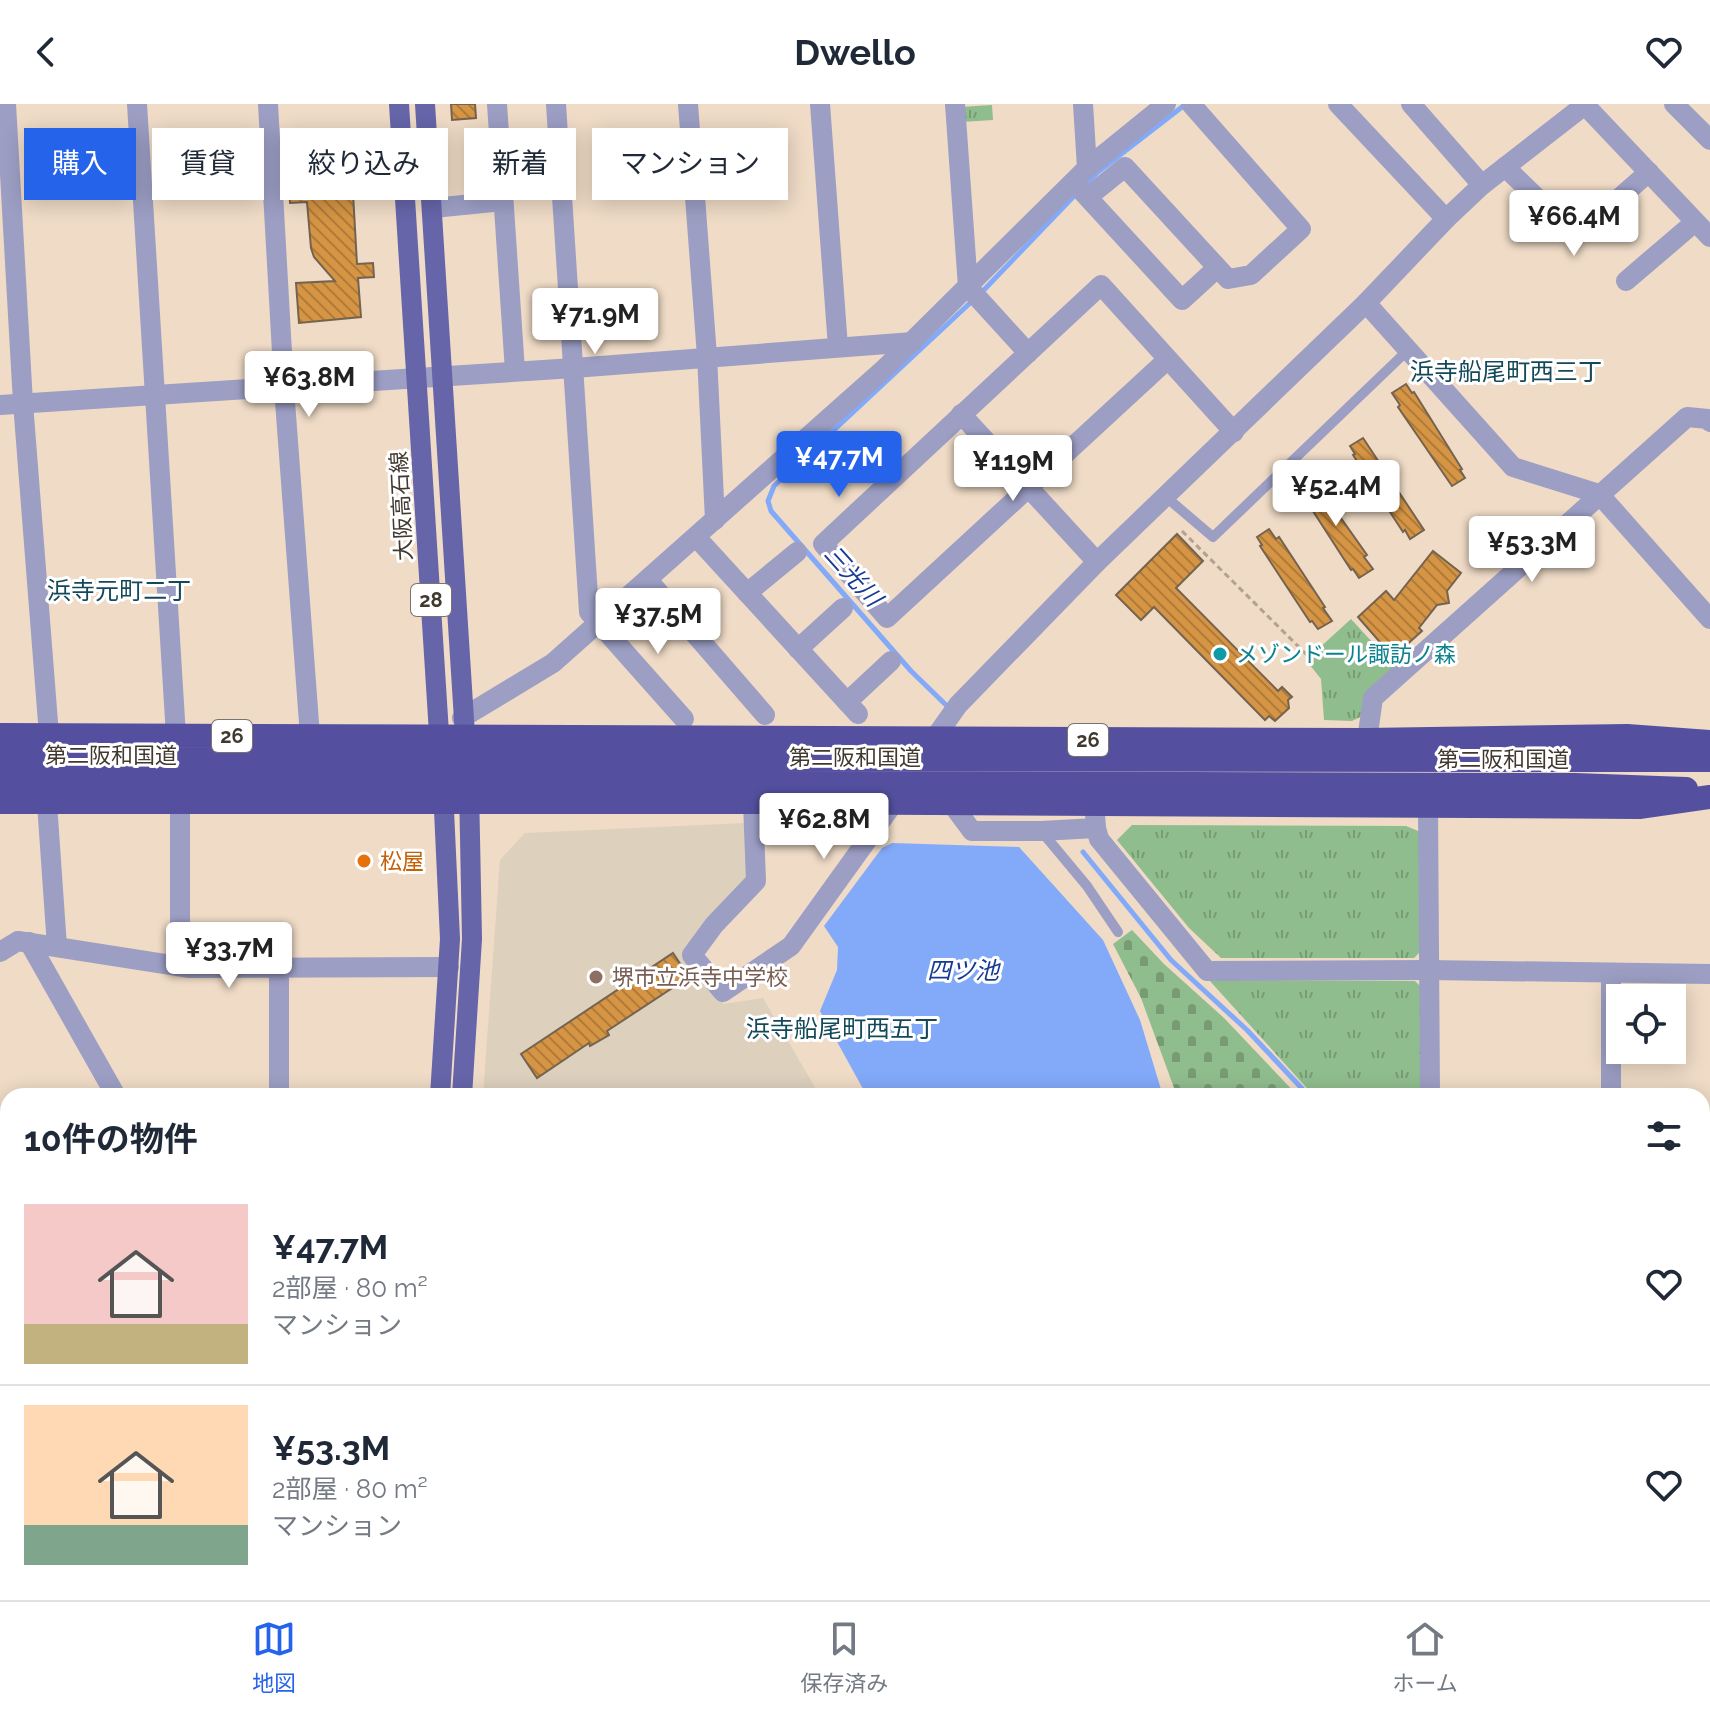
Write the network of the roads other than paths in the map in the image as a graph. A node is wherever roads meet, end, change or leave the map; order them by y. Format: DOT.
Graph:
graph roads {
  1 [pos="6,104"];
  2 [pos="137,104"];
  3 [pos="268,104"];
  4 [pos="399,104"];
  5 [pos="425,104"];
  6 [pos="497,104"];
  7 [pos="556,104"];
  8 [pos="688,104"];
  9 [pos="820,104"];
  10 [pos="955,104"];
  11 [pos="1083,104"];
  12 [pos="1166,104"];
  13 [pos="1191,104"];
  14 [pos="1338,104"];
  15 [pos="1411,104"];
  16 [pos="1585,104"];
  17 [pos="1674,104"];
  18 [pos="499,128"];
  19 [pos="558,128"];
  20 [pos="1710,140"];
  21 [pos="1505,167"];
  22 [pos="1649,172"];
  23 [pos="1079,175"];
  24 [pos="1482,185"];
  25 [pos="1088,197"];
  26 [pos="563,200"];
  27 [pos="503,201"];
  28 [pos="433,208"];
  29 [pos="1446,219"];
  30 [pos="1695,222"];
  31 [pos="1710,237"];
  32 [pos="1217,268"];
  33 [pos="1626,281"];
  34 [pos="975,295"];
  35 [pos="1366,303"];
  36 [pos="913,342"];
  37 [pos="838,347"];
  38 [pos="1408,350"];
  39 [pos="1028,353"];
  40 [pos="707,356"];
  41 [pos="1168,359"];
  42 [pos="574,368"];
  43 [pos="515,371"];
  44 [pos="444,376"];
  45 [pos="418,378"];
  46 [pos="284,388"];
  47 [pos="156,395"];
  48 [pos="23,403"];
  49 [pos="0,405"];
  50 [pos="961,414"];
  51 [pos="1710,422"];
  52 [pos="1234,432"];
  53 [pos="1029,487"];
  54 [pos="1599,494"];
  55 [pos="1161,501"];
  56 [pos="715,520"];
  57 [pos="696,537"];
  58 [pos="797,552"];
  59 [pos="1097,562"];
  60 [pos="648,580"];
  61 [pos="747,593"];
  62 [pos="843,608"];
  63 [pos="1710,619"];
  64 [pos="598,622"];
  65 [pos="798,649"];
  66 [pos="891,661"];
  67 [pos="765,715"];
  68 [pos="684,719"];
  69 [pos="464,728"];
  70 [pos="0,735"];
  71 [pos="49,735"];
  72 [pos="176,736"];
  73 [pos="310,736"];
  74 [pos="439,736"];
  75 [pos="933,739"];
  76 [pos="1367,740"];
  77 [pos="1710,742"];
  78 [pos="0,759"];
  79 [pos="1710,760"];
  80 [pos="0,781"];
  81 [pos="1710,794"];
  82 [pos="0,802"];
  83 [pos="180,802"];
  84 [pos="444,802"];
  85 [pos="470,802"];
  86 [pos="753,802"];
  87 [pos="47,803"];
  88 [pos="895,803"];
  89 [pos="952,804"];
  90 [pos="1428,805"];
  91 [pos="1096,817"];
  92 [pos="1041,831"];
  93 [pos="1118,932"];
  94 [pos="29,942"];
  95 [pos="57,947"];
  96 [pos="0,952"];
  97 [pos="180,966"];
  98 [pos="449,967"];
  99 [pos="279,968"];
  100 [pos="1429,970"];
  101 [pos="1611,973"];
  102 [pos="1710,974"];
  103 [pos="111,1088"];
  104 [pos="279,1088"];
  105 [pos="441,1088"];
  106 [pos="463,1088"];
  107 [pos="1430,1088"];
  108 [pos="1611,1088"];
  1 -- 48 [label="street"];
  2 -- 47 [label="street"];
  3 -- 46 [label="street"];
  4 -- 45 [label="main road, 大阪高石線 / 28"];
  5 -- 28 [label="main road, 28"];
  6 -- 18 [label="street"];
  7 -- 19 [label="street"];
  8 -- 40 [label="street"];
  9 -- 37 [label="street"];
  10 -- 34 [label="street"];
  11 -- 23 [label="street"];
  12 -- 23 [label="street"];
  13 -- 32 [label="street"];
  14 -- 29 [label="street"];
  15 -- 24 [label="street"];
  16 -- 21 [label="street"];
  16 -- 22 [label="street"];
  17 -- 20 [label="street"];
  21 -- 22 [label="street"];
  21 -- 24 [label="street"];
  22 -- 30 [label="street"];
  23 -- 25 [label="street"];
  23 -- 34 [label="street"];
  24 -- 29 [label="street"];
  25 -- 32 [label="street"];
  25 -- 32 [label="street"];
  26 -- 42 [label="street"];
  27 -- 28 [label="street"];
  27 -- 43 [label="street"];
  28 -- 44 [label="main road, 28"];
  29 -- 35 [label="street"];
  30 -- 31 [label="street"];
  30 -- 33 [label="street"];
  34 -- 36 [label="street"];
  34 -- 39 [label="street"];
  35 -- 38 [label="street"];
  35 -- 52 [label="street"];
  36 -- 37 [label="street"];
  36 -- 56 [label="street"];
  37 -- 40 [label="street"];
  38 -- 54 [label="street"];
  38 -- 55 [label="lane"];
  39 -- 41 [label="street"];
  39 -- 50 [label="street"];
  40 -- 42 [label="street"];
  40 -- 56 [label="street"];
  41 -- 52 [label="street"];
  41 -- 53 [label="street"];
  42 -- 43 [label="street"];
  42 -- 64 [label="street"];
  43 -- 44 [label="street"];
  44 -- 45 [label="street"];
  44 -- 69 [label="main road, 28"];
  45 -- 46 [label="street"];
  45 -- 74 [label="main road, 大阪高石線 / 28"];
  46 -- 47 [label="street"];
  46 -- 73 [label="street"];
  47 -- 48 [label="street"];
  47 -- 72 [label="street"];
  48 -- 49 [label="street"];
  48 -- 71 [label="street"];
  50 -- 53 [label="street"];
  50 -- 53 [label="street"];
  51 -- 54 [label="street"];
  52 -- 55 [label="street"];
  53 -- 59 [label="street"];
  54 -- 63 [label="street"];
  54 -- 76 [label="street"];
  55 -- 59 [label="street"];
  56 -- 57 [label="street"];
  57 -- 60 [label="street"];
  57 -- 61 [label="street"];
  58 -- 61 [label="street"];
  59 -- 75 [label="street"];
  60 -- 64 [label="street"];
  60 -- 67 [label="street"];
  61 -- 65 [label="street"];
  62 -- 65 [label="street"];
  64 -- 68 [label="street"];
  64 -- 69 [label="street"];
  65 -- 66 [label="street"];
  69 -- 74 [label="highway, 26"];
  69 -- 75 [label="highway, 26"];
  69 -- 85 [label="main road, 28"];
  70 -- 71 [label="highway, 26"];
  71 -- 72 [label="highway, 26"];
  72 -- 73 [label="highway, 26"];
  73 -- 74 [label="highway, 26"];
  74 -- 84 [label="main road, 大阪高石線 / 28"];
  75 -- 76 [label="highway, 26"];
  75 -- 88 [label="street"];
  76 -- 77 [label="highway, 26"];
  78 -- 79 [label="highway, 第二阪和国道 / 26"];
  80 -- 81 [label="highway, 第二阪和国道 / 26"];
  81 -- 90 [label="highway, 26"];
  82 -- 87 [label="highway, 26"];
  83 -- 84 [label="highway, 26"];
  83 -- 87 [label="highway, 26"];
  83 -- 97 [label="street"];
  84 -- 85 [label="highway, 26"];
  84 -- 98 [label="main road, 大阪高石線 / 28"];
  85 -- 86 [label="highway, 26"];
  85 -- 106 [label="main road, 28"];
  86 -- 88 [label="highway, 26"];
  86 -- 88 [label="street"];
  87 -- 95 [label="street"];
  88 -- 89 [label="highway, 26"];
  89 -- 91 [label="highway, 26"];
  89 -- 92 [label="street"];
  90 -- 91 [label="highway, 26"];
  90 -- 100 [label="street"];
  91 -- 92 [label="street"];
  91 -- 100 [label="street"];
  92 -- 93 [label="lane"];
  94 -- 95 [label="street"];
  94 -- 96 [label="street"];
  94 -- 103 [label="street"];
  95 -- 97 [label="street"];
  97 -- 99 [label="street"];
  98 -- 99 [label="street"];
  98 -- 105 [label="main road, 大阪高石線 / 28"];
  99 -- 104 [label="street"];
  100 -- 101 [label="street"];
  100 -- 107 [label="street"];
  101 -- 102 [label="street"];
  101 -- 108 [label="street"];
}
